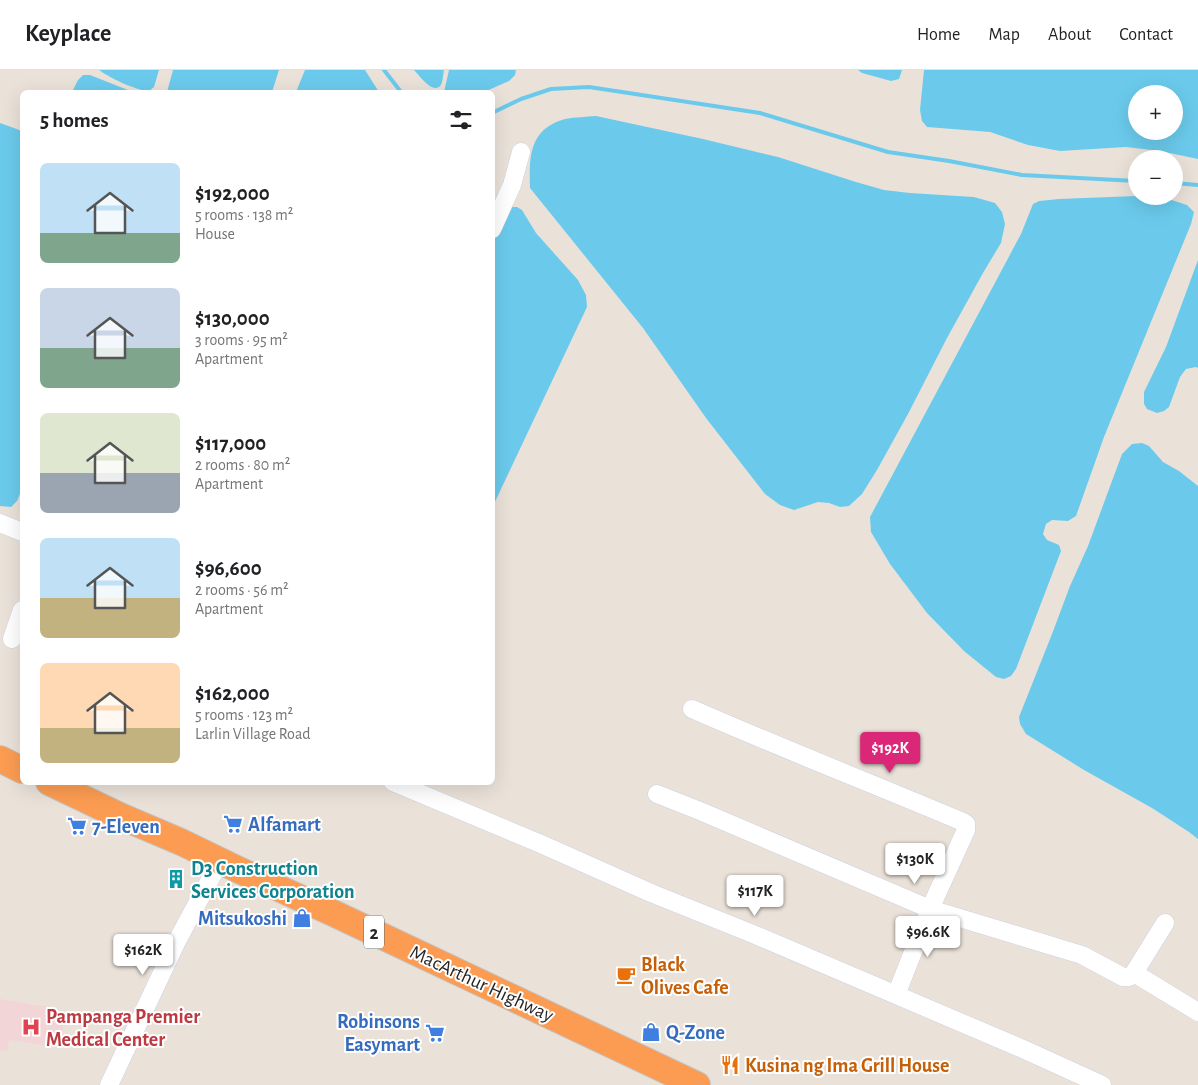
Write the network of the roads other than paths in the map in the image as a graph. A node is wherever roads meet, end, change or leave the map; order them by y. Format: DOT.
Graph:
graph roads {
  1 [pos="521,152"];
  2 [pos="495,222"];
  3 [pos="0,523"];
  4 [pos="20,531"];
  5 [pos="20,616"];
  6 [pos="12,638"];
  7 [pos="692,709"];
  8 [pos="0,759"];
  9 [pos="20,769"];
  10 [pos="55,785"];
  11 [pos="399,785"];
  12 [pos="657,794"];
  13 [pos="220,861"];
  14 [pos="930,909"];
  15 [pos="1165,923"];
  16 [pos="1134,972"];
  17 [pos="896,995"];
  18 [pos="1198,1012"];
  19 [pos="108,1085"];
  20 [pos="697,1085"];
  21 [pos="1102,1085"];
  1 -- 2 [label="street"];
  3 -- 4 [label="street"];
  5 -- 6 [label="street"];
  7 -- 14 [label="street"];
  8 -- 9 [label="highway"];
  10 -- 13 [label="highway, MacArthur Highway / 2"];
  11 -- 17 [label="street"];
  12 -- 14 [label="street"];
  13 -- 19 [label="street"];
  13 -- 20 [label="highway, MacArthur Highway / 2"];
  14 -- 16 [label="street"];
  14 -- 17 [label="street"];
  15 -- 16 [label="street"];
  16 -- 18 [label="street"];
  17 -- 21 [label="street"];
}
